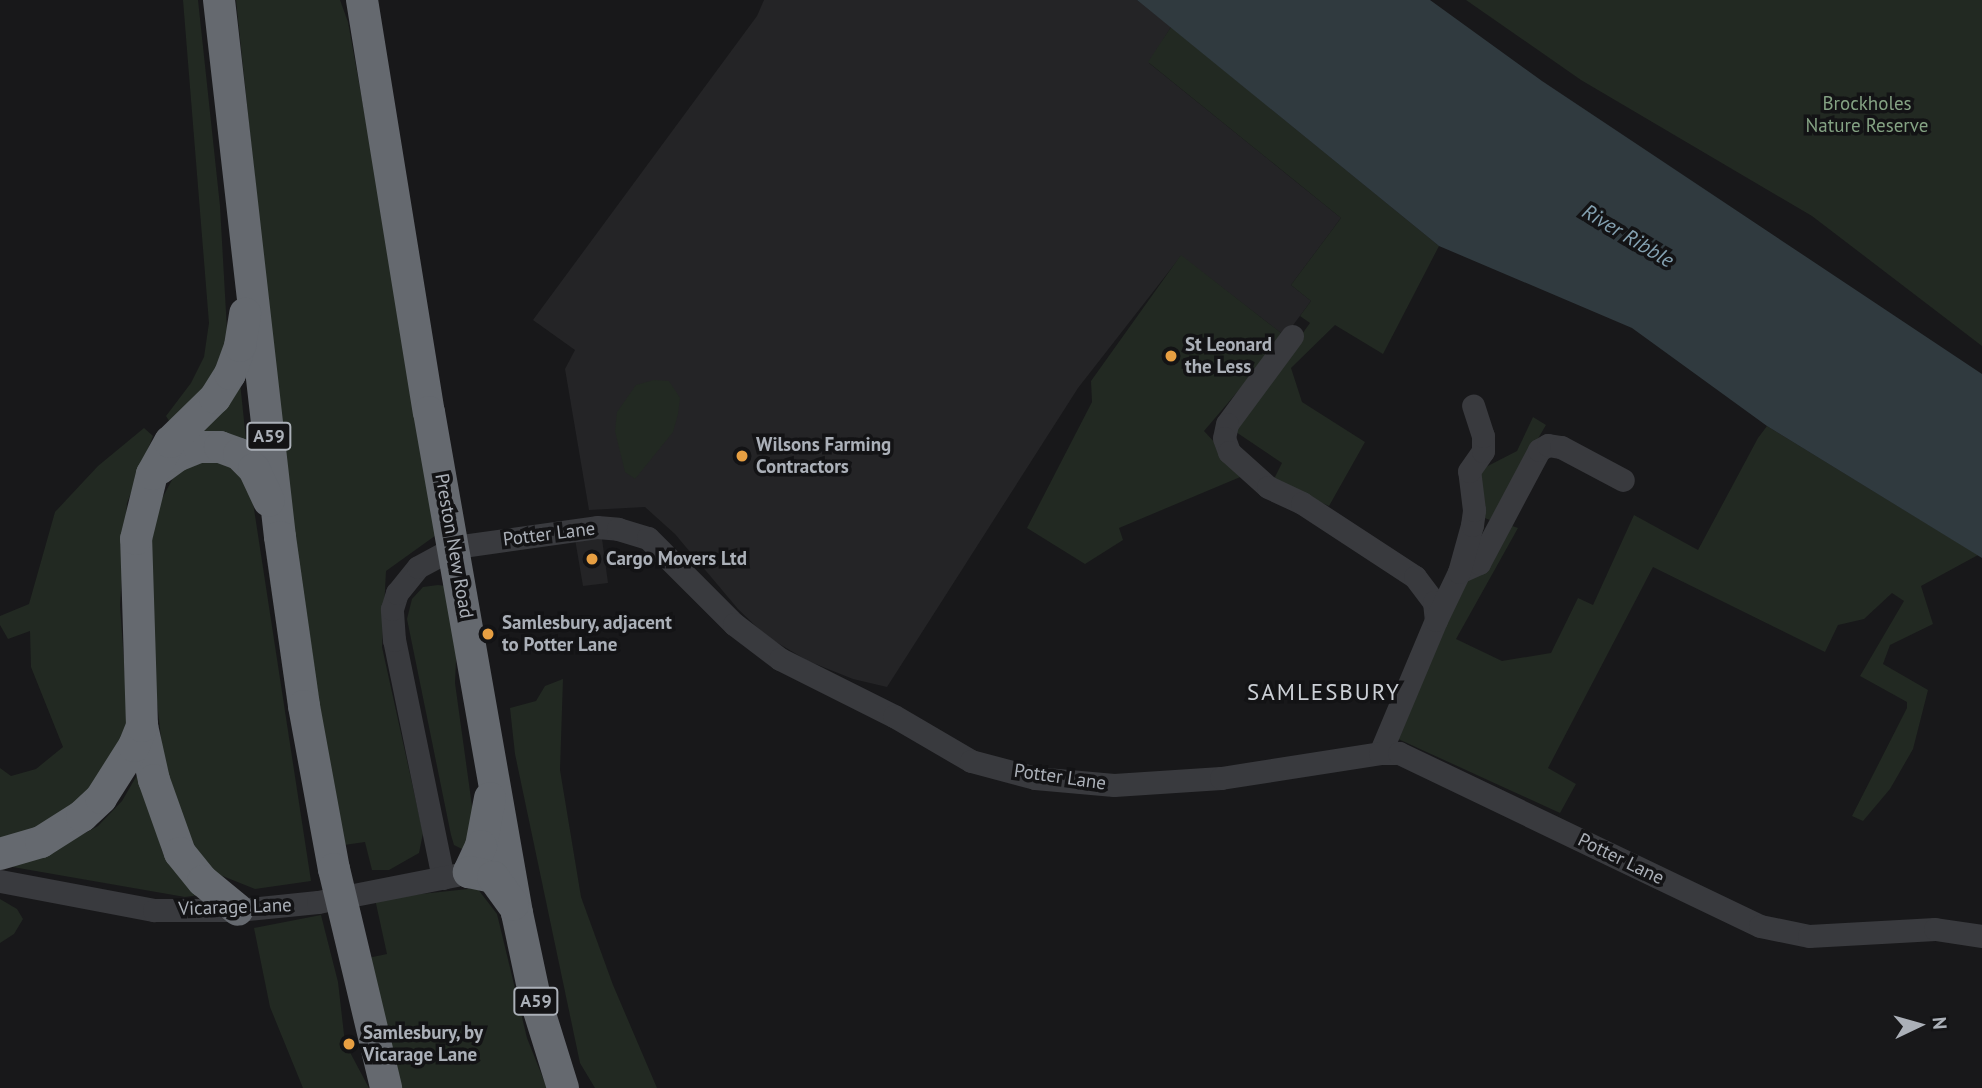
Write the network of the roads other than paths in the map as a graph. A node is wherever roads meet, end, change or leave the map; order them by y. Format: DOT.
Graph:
graph roads {
  1 [pos="219,0"];
  2 [pos="362,0"];
  3 [pos="247,244"];
  4 [pos="1292,336"];
  5 [pos="1473,406"];
  6 [pos="152,474"];
  7 [pos="1623,480"];
  8 [pos="281,537"];
  9 [pos="455,547"];
  10 [pos="1459,572"];
  11 [pos="1436,620"];
  12 [pos="142,726"];
  13 [pos="1380,753"];
  14 [pos="494,783"];
  15 [pos="0,854"];
  16 [pos="456,875"];
  17 [pos="0,881"];
  18 [pos="238,910"];
  19 [pos="517,913"];
  20 [pos="1982,936"];
  21 [pos="386,1088"];
  22 [pos="563,1088"];
  1 -- 3 [label="highway, A59"];
  2 -- 9 [label="highway, Preston New Road / A59"];
  3 -- 6 [label="highway"];
  3 -- 8 [label="highway, A59"];
  4 -- 11 [label="street"];
  5 -- 10 [label="street"];
  6 -- 8 [label="highway"];
  6 -- 12 [label="highway"];
  7 -- 10 [label="street"];
  8 -- 21 [label="highway, A59"];
  9 -- 13 [label="street, Potter Lane"];
  9 -- 14 [label="highway, Preston New Road / A59"];
  9 -- 16 [label="street, Potter Lane"];
  10 -- 11 [label="street"];
  11 -- 13 [label="street"];
  12 -- 15 [label="highway"];
  12 -- 18 [label="highway"];
  13 -- 20 [label="street, Potter Lane"];
  14 -- 16 [label="highway"];
  14 -- 19 [label="highway, Preston New Road / A59"];
  16 -- 18 [label="street, Vicarage Lane"];
  16 -- 19 [label="highway"];
  17 -- 18 [label="street, Vicarage Lane"];
  19 -- 22 [label="highway, Preston New Road / A59"];
}
